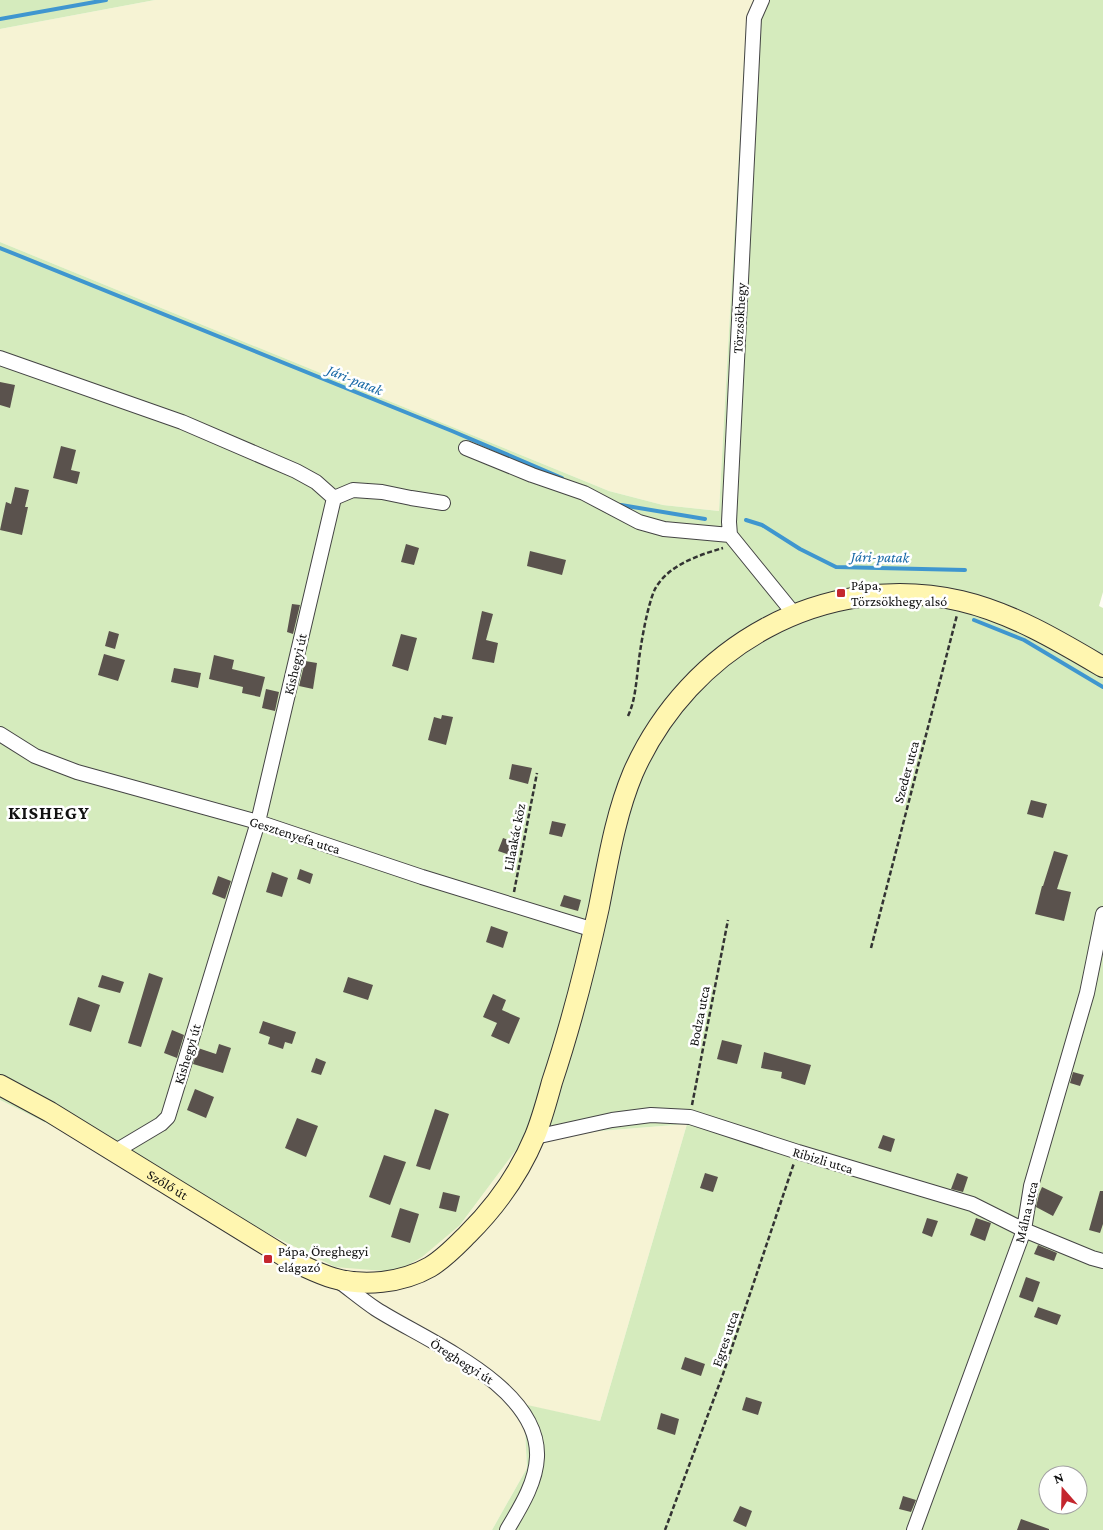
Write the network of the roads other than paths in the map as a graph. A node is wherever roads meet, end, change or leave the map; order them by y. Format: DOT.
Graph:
graph roads {
  1 [pos="762,0"];
  2 [pos="0,358"];
  3 [pos="466,448"];
  4 [pos="334,498"];
  5 [pos="443,502"];
  6 [pos="734,540"];
  7 [pos="795,615"];
  8 [pos="1103,667"];
  9 [pos="0,734"];
  10 [pos="258,822"];
  11 [pos="1103,914"];
  12 [pos="594,930"];
  13 [pos="0,1085"];
  14 [pos="534,1137"];
  15 [pos="114,1152"];
  16 [pos="1024,1230"];
  17 [pos="1103,1261"];
  18 [pos="337,1280"];
  19 [pos="507,1530"];
  20 [pos="914,1530"];
  1 -- 6 [label="street, Törzsökhegy"];
  2 -- 4 [label="street"];
  3 -- 6 [label="street"];
  4 -- 5 [label="street"];
  4 -- 10 [label="street, Kishegyi út"];
  6 -- 7 [label="street"];
  7 -- 8 [label="main road, Szőlő út"];
  7 -- 12 [label="main road, Szőlő út"];
  9 -- 10 [label="street, Gesztenyefa utca"];
  10 -- 12 [label="street, Gesztenyefa utca"];
  10 -- 15 [label="street, Kishegyi út"];
  11 -- 16 [label="street, Málna utca"];
  12 -- 14 [label="main road, Szőlő út"];
  13 -- 15 [label="main road, Szőlő út"];
  14 -- 16 [label="street, Ribizli utca"];
  14 -- 18 [label="main road, Szőlő út"];
  15 -- 18 [label="main road, Szőlő út"];
  16 -- 17 [label="street, Ribizli utca"];
  16 -- 20 [label="street, Málna utca"];
  18 -- 19 [label="street, Öreghegyi út"];
}
